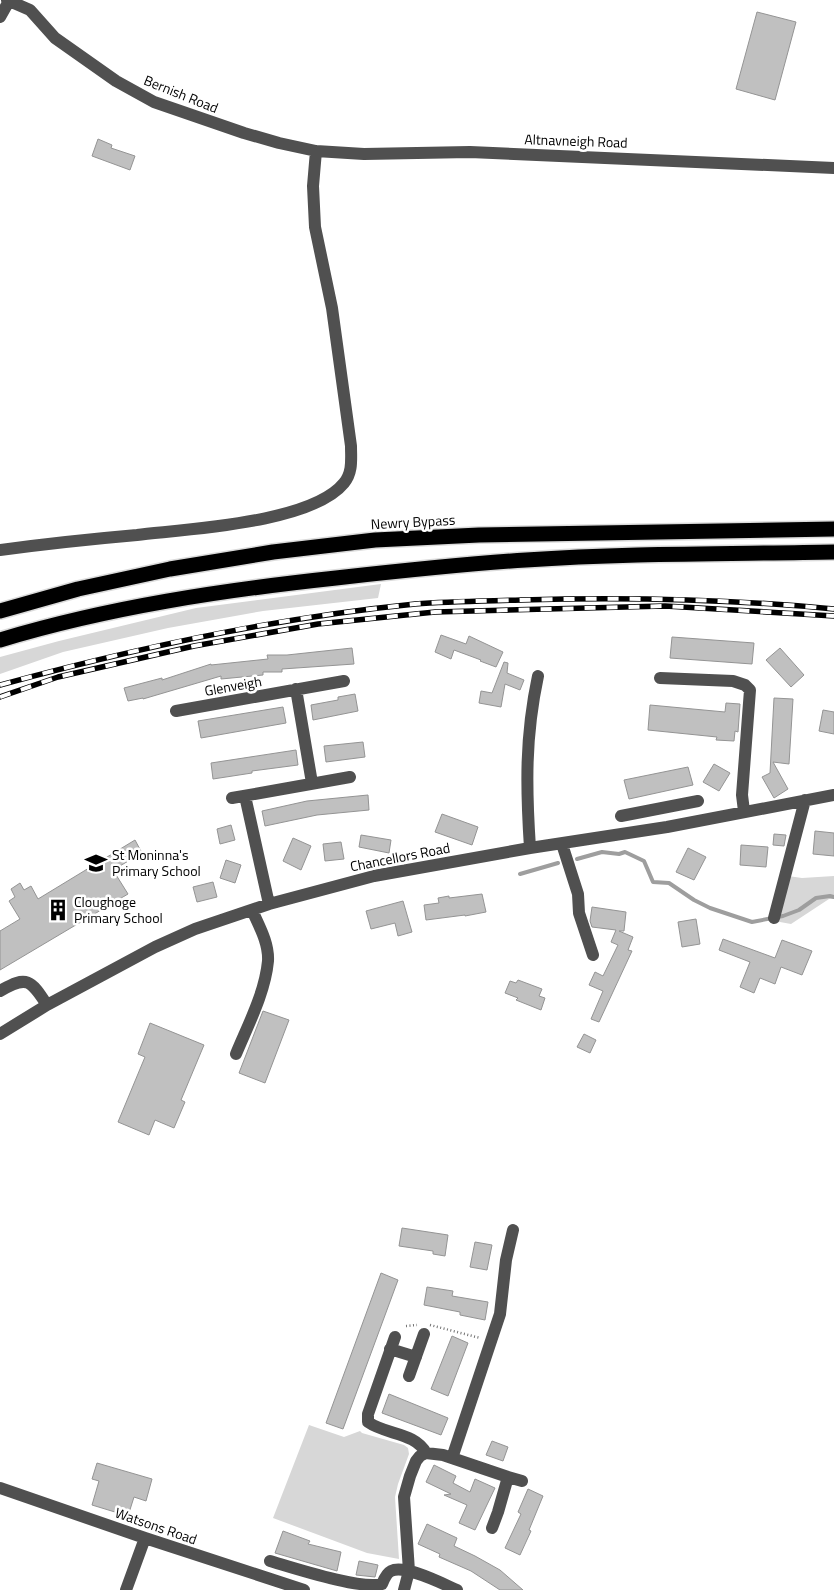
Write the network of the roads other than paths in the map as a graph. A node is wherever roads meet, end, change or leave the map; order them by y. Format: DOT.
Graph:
graph roads {
  1 [pos="8,0"];
  2 [pos="30,5"];
  3 [pos="0,17"];
  4 [pos="316,151"];
  5 [pos="834,168"];
  6 [pos="834,529"];
  7 [pos="0,550"];
  8 [pos="834,552"];
  9 [pos="0,611"];
  10 [pos="0,640"];
  11 [pos="538,676"];
  12 [pos="660,678"];
  13 [pos="344,681"];
  14 [pos="296,689"];
  15 [pos="176,711"];
  16 [pos="350,777"];
  17 [pos="312,782"];
  18 [pos="834,795"];
  19 [pos="805,800"];
  20 [pos="698,801"];
  21 [pos="663,808"];
  22 [pos="744,812"];
  23 [pos="622,816"];
  24 [pos="667,827"];
  25 [pos="562,844"];
  26 [pos="530,848"];
  27 [pos="269,904"];
  28 [pos="252,910"];
  29 [pos="774,918"];
  30 [pos="592,955"];
  31 [pos="0,991"];
  32 [pos="46,1005"];
  33 [pos="0,1034"];
  34 [pos="236,1054"];
  35 [pos="512,1230"];
  36 [pos="424,1334"];
  37 [pos="416,1357"];
  38 [pos="410,1376"];
  39 [pos="426,1453"];
  40 [pos="452,1458"];
  41 [pos="508,1477"];
  42 [pos="522,1481"];
  43 [pos="0,1488"];
  44 [pos="492,1528"];
  45 [pos="145,1538"];
  46 [pos="270,1561"];
  47 [pos="409,1571"];
  48 [pos="126,1590"];
  49 [pos="304,1590"];
  50 [pos="404,1590"];
  51 [pos="457,1590"];
  1 -- 2 [label="street, Bernish Road"];
  1 -- 3 [label="street"];
  2 -- 4 [label="street, Bernish Road"];
  4 -- 5 [label="street, Altnavneigh Road"];
  4 -- 7 [label="street"];
  6 -- 9 [label="highway, Newry Bypass"];
  8 -- 10 [label="highway"];
  11 -- 26 [label="street"];
  12 -- 22 [label="street"];
  13 -- 14 [label="street, Glenveigh"];
  14 -- 15 [label="street, Glenveigh"];
  14 -- 17 [label="street"];
  16 -- 17 [label="street"];
  17 -- 27 [label="street"];
  18 -- 19 [label="street, Chancellors Road"];
  19 -- 22 [label="street, Chancellors Road"];
  19 -- 29 [label="street"];
  20 -- 21 [label="street"];
  21 -- 23 [label="street"];
  21 -- 24 [label="street"];
  22 -- 24 [label="street, Chancellors Road"];
  24 -- 25 [label="street, Chancellors Road"];
  25 -- 26 [label="street, Chancellors Road"];
  25 -- 30 [label="street"];
  26 -- 27 [label="street, Chancellors Road"];
  27 -- 28 [label="street, Chancellors Road"];
  28 -- 32 [label="street, Chancellors Road"];
  28 -- 34 [label="street"];
  31 -- 32 [label="street"];
  32 -- 33 [label="street, Chancellors Road"];
  35 -- 40 [label="street"];
  36 -- 37 [label="street"];
  37 -- 38 [label="street"];
  37 -- 39 [label="street"];
  39 -- 40 [label="street"];
  39 -- 47 [label="street"];
  40 -- 41 [label="street"];
  41 -- 42 [label="street"];
  41 -- 44 [label="street"];
  43 -- 45 [label="street, Watsons Road"];
  45 -- 48 [label="street"];
  45 -- 49 [label="street, Watsons Road"];
  46 -- 47 [label="street"];
  47 -- 50 [label="street"];
  47 -- 51 [label="street"];
}
